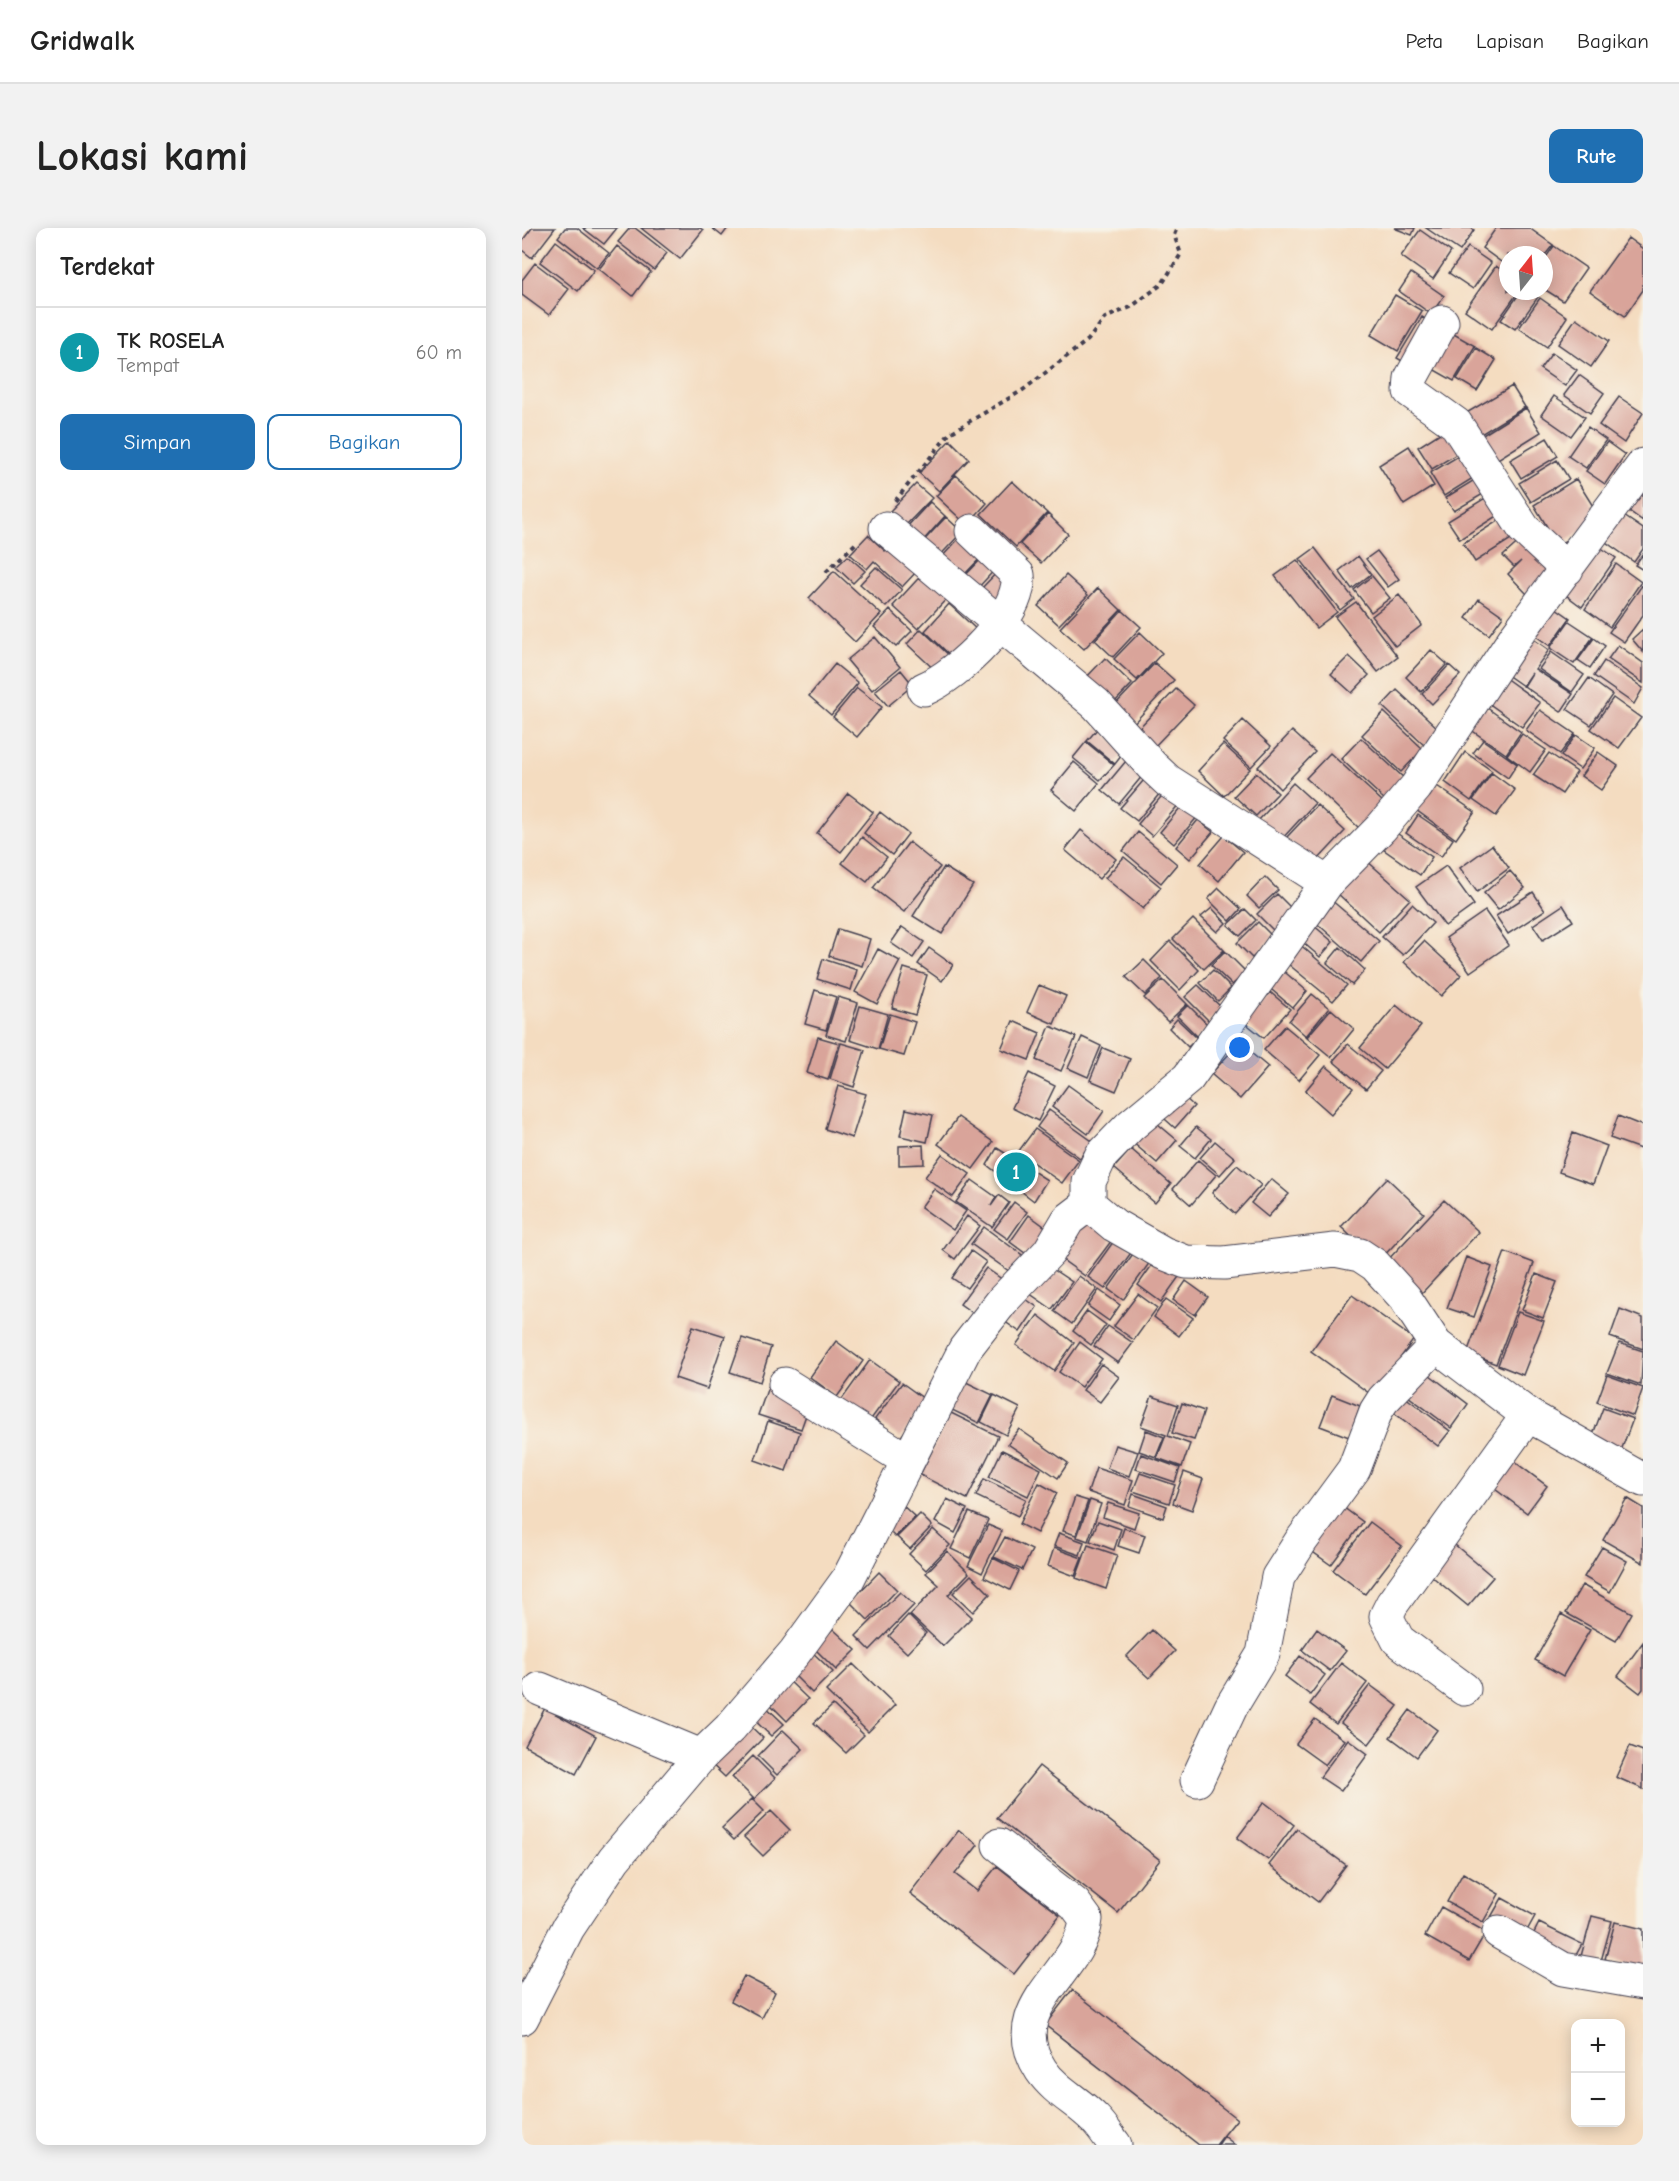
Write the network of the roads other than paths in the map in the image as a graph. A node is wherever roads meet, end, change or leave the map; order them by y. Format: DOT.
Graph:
graph roads {
  1 [pos="1442,322"];
  2 [pos="1643,465"];
  3 [pos="886,528"];
  4 [pos="972,531"];
  5 [pos="1567,569"];
  6 [pos="1000,624"];
  7 [pos="924,689"];
  8 [pos="1327,883"];
  9 [pos="1089,1204"];
  10 [pos="1436,1346"];
  11 [pos="785,1384"];
  12 [pos="1528,1415"];
  13 [pos="907,1460"];
  14 [pos="1643,1479"];
  15 [pos="540,1689"];
  16 [pos="1464,1689"];
  17 [pos="701,1756"];
  18 [pos="1197,1780"];
  19 [pos="999,1845"];
  20 [pos="1499,1932"];
  21 [pos="1643,1983"];
  22 [pos="522,2018"];
  23 [pos="1115,2145"];
  1 -- 5 [label="street"];
  2 -- 5 [label="street"];
  3 -- 6 [label="street"];
  4 -- 6 [label="street"];
  5 -- 8 [label="street"];
  6 -- 7 [label="street"];
  6 -- 8 [label="street"];
  8 -- 9 [label="street"];
  9 -- 10 [label="street"];
  9 -- 13 [label="street"];
  10 -- 12 [label="street"];
  10 -- 18 [label="street"];
  11 -- 13 [label="street"];
  12 -- 14 [label="street"];
  12 -- 16 [label="street"];
  13 -- 17 [label="street"];
  15 -- 17 [label="street"];
  17 -- 22 [label="street"];
  19 -- 23 [label="street"];
  20 -- 21 [label="street"];
}
